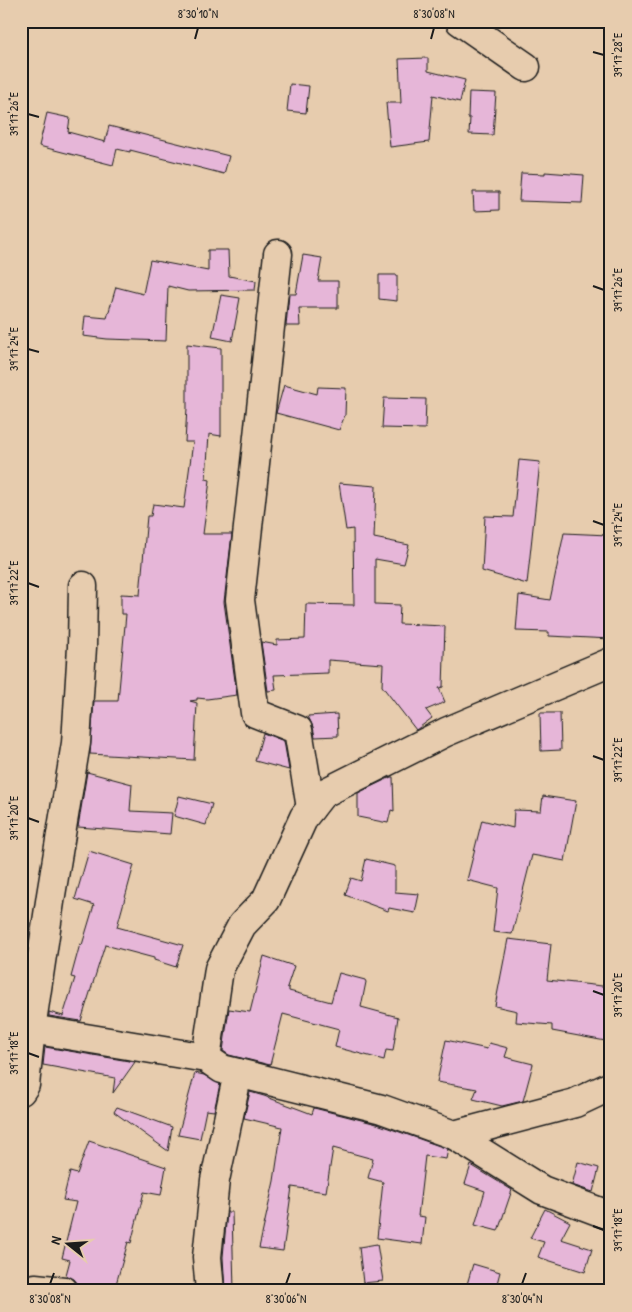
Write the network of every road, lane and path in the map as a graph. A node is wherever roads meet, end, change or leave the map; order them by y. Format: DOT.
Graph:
graph roads {
  1 [pos="460,21"];
  2 [pos="526,67"];
  3 [pos="278,254"];
  4 [pos="83,586"];
  5 [pos="611,662"];
  6 [pos="311,808"];
  7 [pos="31,1029"];
  8 [pos="206,1058"];
  9 [pos="238,1073"];
  10 [pos="611,1086"];
  11 [pos="21,1091"];
  12 [pos="454,1135"];
  13 [pos="611,1216"];
  14 [pos="36,1288"];
  15 [pos="64,1291"];
  16 [pos="210,1291"];
  1 -- 2 [label="street"];
  3 -- 6 [label="street"];
  4 -- 7 [label="street"];
  5 -- 6 [label="street"];
  6 -- 8 [label="street"];
  7 -- 8 [label="street"];
  7 -- 11 [label="street"];
  8 -- 9 [label="street"];
  9 -- 12 [label="street"];
  9 -- 16 [label="street"];
  10 -- 12 [label="street"];
  12 -- 13 [label="street"];
  14 -- 15 [label="street"];
}
